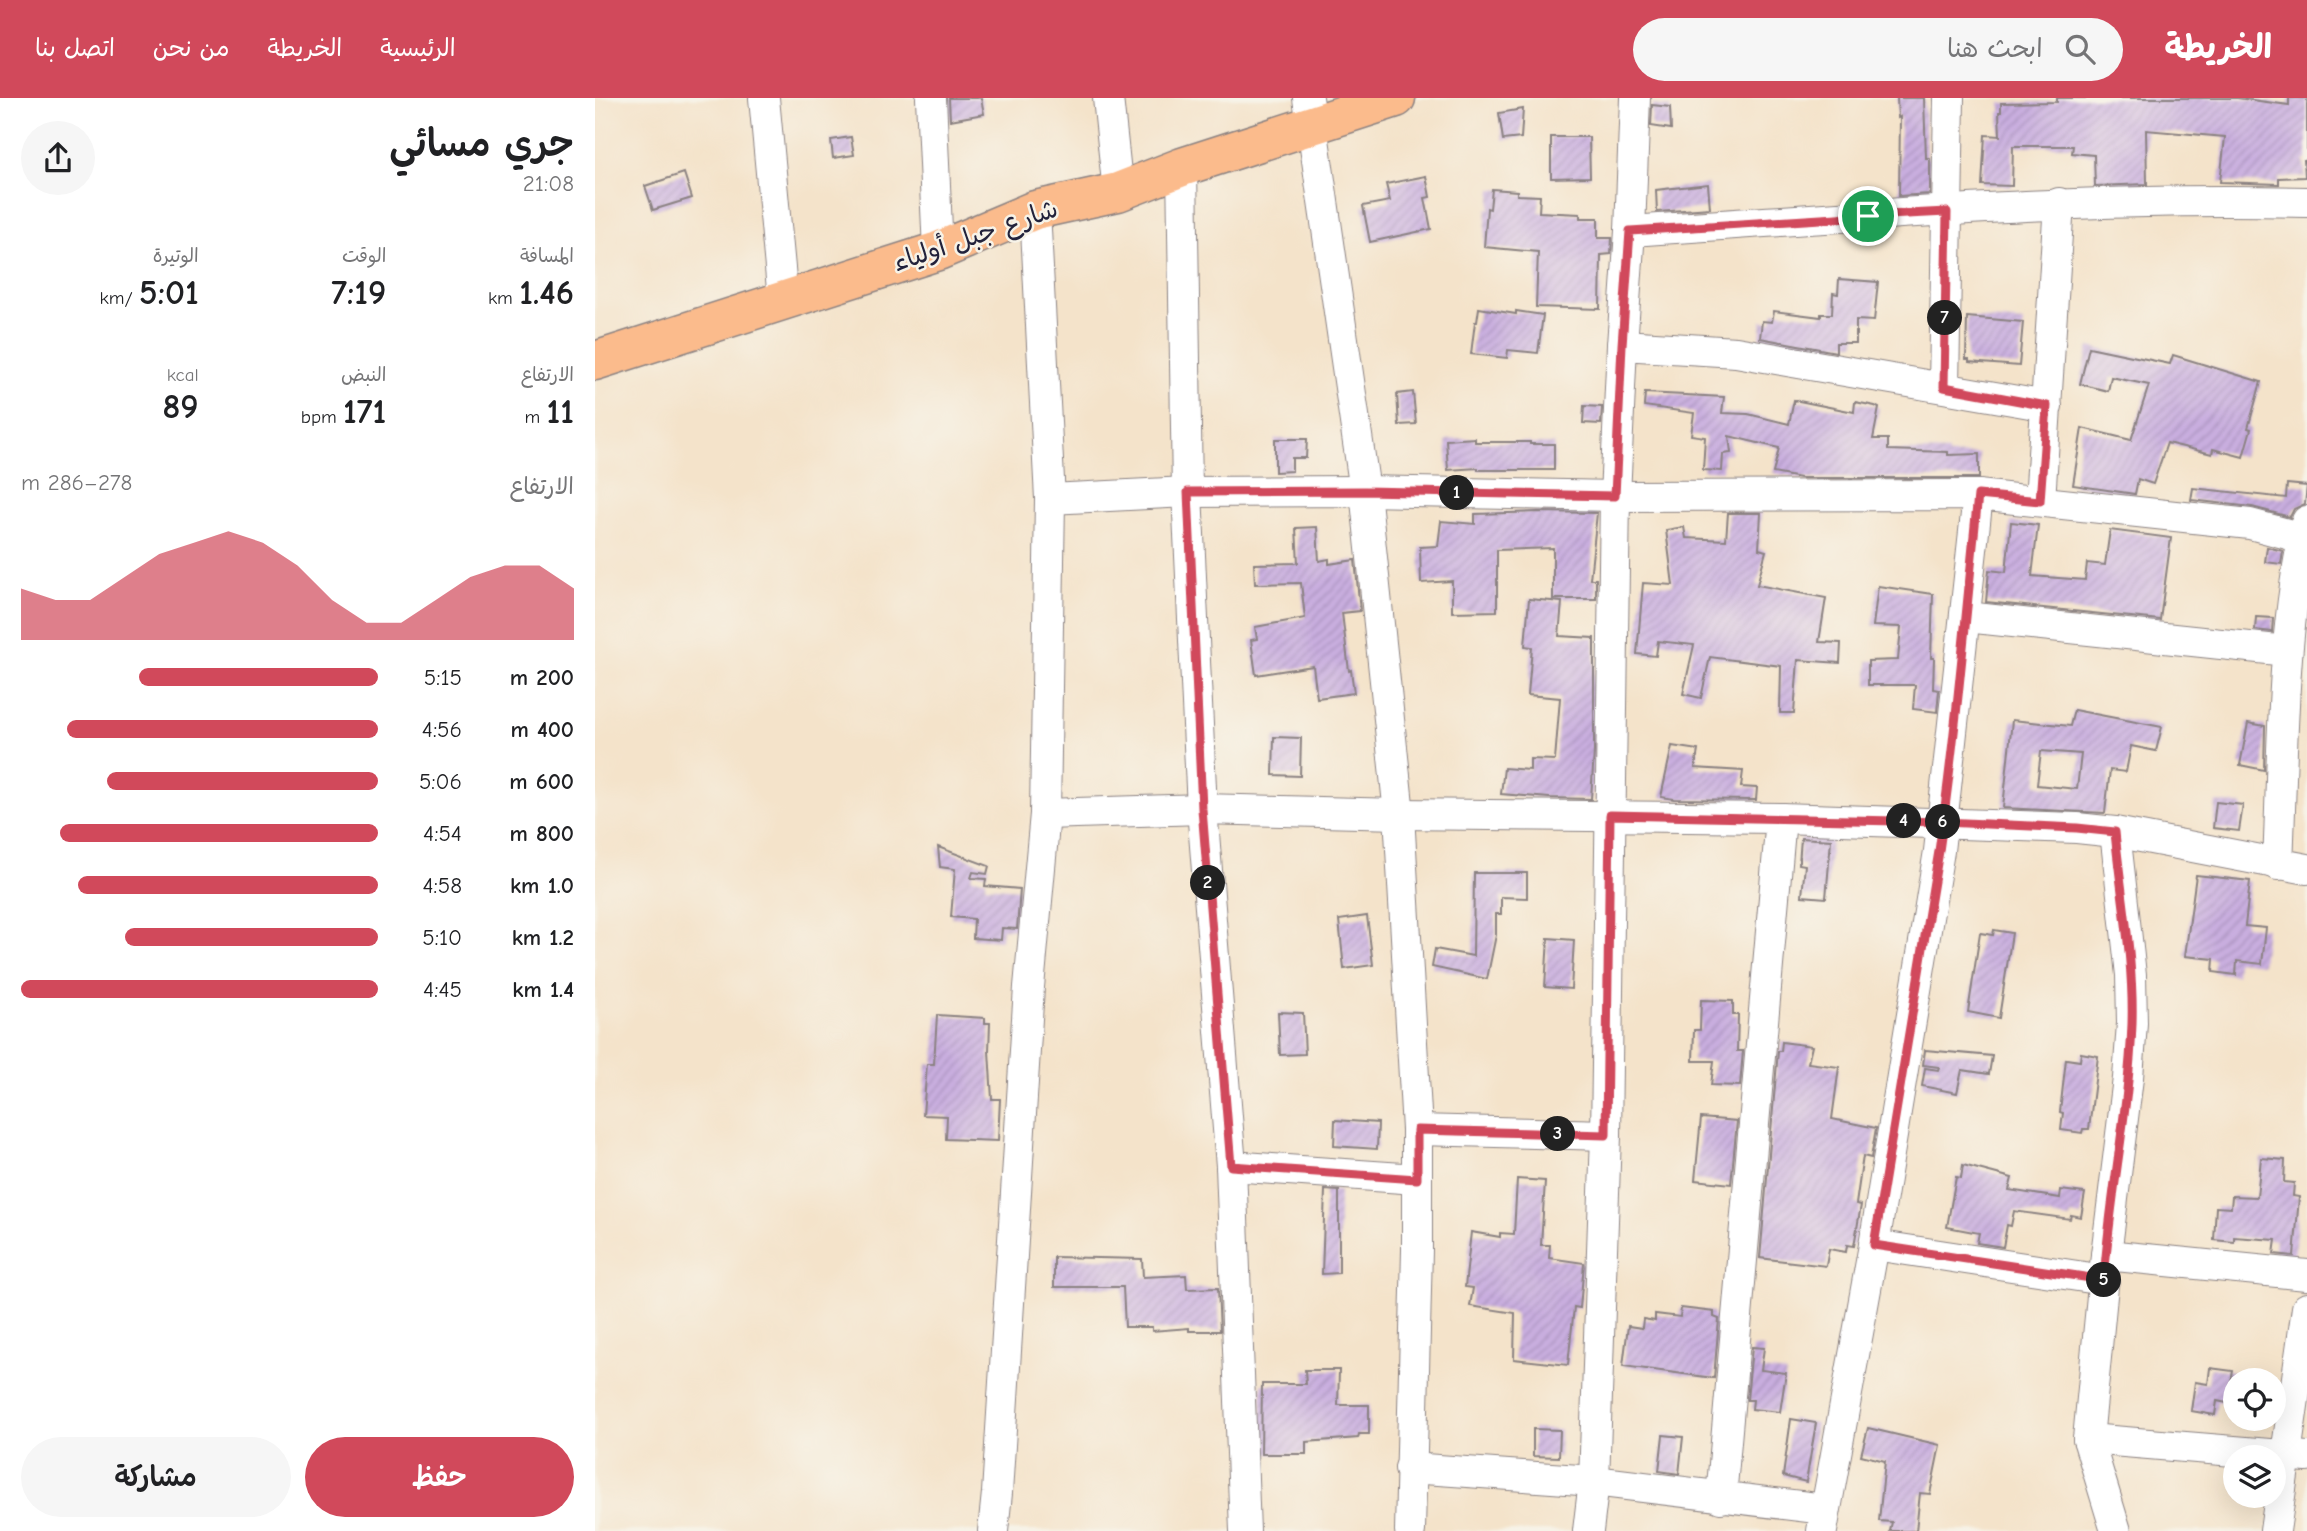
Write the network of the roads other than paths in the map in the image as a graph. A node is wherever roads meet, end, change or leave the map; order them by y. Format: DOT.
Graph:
graph roads {
  1 [pos="764,98"];
  2 [pos="931,98"];
  3 [pos="1108,98"];
  4 [pos="1396,98"];
  5 [pos="1635,98"];
  6 [pos="1949,98"];
  7 [pos="1310,111"];
  8 [pos="1182,167"];
  9 [pos="1118,191"];
  10 [pos="2307,202"];
  11 [pos="2059,203"];
  12 [pos="1035,210"];
  13 [pos="1947,212"];
  14 [pos="1630,231"];
  15 [pos="938,251"];
  16 [pos="783,300"];
  17 [pos="1622,345"];
  18 [pos="595,361"];
  19 [pos="1944,387"];
  20 [pos="2047,406"];
  21 [pos="1365,491"];
  22 [pos="1188,492"];
  23 [pos="1978,495"];
  24 [pos="1615,496"];
  25 [pos="1050,499"];
  26 [pos="2040,501"];
  27 [pos="2305,529"];
  28 [pos="2300,595"];
  29 [pos="1966,617"];
  30 [pos="2287,651"];
  31 [pos="1202,809"];
  32 [pos="1045,814"];
  33 [pos="1399,814"];
  34 [pos="1610,815"];
  35 [pos="1781,818"];
  36 [pos="1943,822"];
  37 [pos="2115,832"];
  38 [pos="2293,867"];
  39 [pos="1417,1130"];
  40 [pos="1606,1135"];
  41 [pos="1231,1166"];
  42 [pos="1417,1179"];
  43 [pos="1874,1245"];
  44 [pos="2105,1267"];
  45 [pos="2307,1275"];
  46 [pos="2307,1308"];
  47 [pos="2088,1439"];
  48 [pos="2297,1456"];
  49 [pos="1410,1468"];
  50 [pos="1594,1481"];
  51 [pos="1721,1497"];
  52 [pos="1823,1520"];
  53 [pos="993,1531"];
  54 [pos="1245,1531"];
  55 [pos="1410,1531"];
  56 [pos="1588,1531"];
  57 [pos="2116,1531"];
  58 [pos="2275,1531"];
  1 -- 16 [label="street"];
  2 -- 15 [label="street"];
  3 -- 9 [label="street"];
  4 -- 7 [label="highway, شارع جبل أولياء"];
  5 -- 14 [label="street"];
  6 -- 13 [label="street"];
  7 -- 8 [label="highway, شارع جبل أولياء"];
  7 -- 21 [label="street"];
  8 -- 9 [label="highway, شارع جبل أولياء"];
  8 -- 22 [label="street"];
  9 -- 12 [label="highway, شارع جبل أولياء"];
  10 -- 11 [label="street"];
  11 -- 13 [label="street"];
  11 -- 20 [label="street"];
  12 -- 15 [label="highway, شارع جبل أولياء"];
  12 -- 25 [label="street"];
  13 -- 14 [label="street"];
  13 -- 19 [label="street"];
  14 -- 17 [label="street"];
  15 -- 16 [label="highway, شارع جبل أولياء"];
  16 -- 18 [label="highway, شارع جبل أولياء"];
  17 -- 19 [label="street"];
  17 -- 24 [label="street"];
  19 -- 20 [label="street"];
  20 -- 26 [label="street"];
  21 -- 22 [label="street"];
  21 -- 24 [label="street"];
  21 -- 33 [label="street"];
  22 -- 25 [label="street"];
  22 -- 31 [label="street"];
  23 -- 24 [label="street"];
  23 -- 26 [label="street"];
  23 -- 29 [label="street"];
  24 -- 34 [label="street"];
  25 -- 32 [label="street"];
  26 -- 27 [label="street"];
  27 -- 28 [label="street"];
  28 -- 30 [label="street"];
  29 -- 30 [label="street"];
  29 -- 36 [label="street"];
  30 -- 38 [label="street"];
  31 -- 32 [label="street"];
  31 -- 33 [label="street"];
  31 -- 41 [label="street"];
  32 -- 53 [label="street"];
  33 -- 34 [label="street"];
  33 -- 39 [label="street"];
  34 -- 35 [label="street"];
  34 -- 40 [label="street"];
  35 -- 36 [label="street"];
  35 -- 51 [label="street"];
  36 -- 37 [label="street"];
  36 -- 43 [label="street"];
  37 -- 38 [label="street"];
  37 -- 44 [label="street"];
  39 -- 40 [label="street"];
  39 -- 42 [label="street"];
  40 -- 50 [label="street"];
  41 -- 42 [label="street"];
  41 -- 54 [label="street"];
  42 -- 49 [label="street"];
  43 -- 44 [label="street"];
  43 -- 52 [label="street"];
  44 -- 45 [label="street"];
  44 -- 47 [label="street"];
  46 -- 48 [label="street"];
  47 -- 48 [label="street"];
  47 -- 57 [label="street"];
  48 -- 58 [label="street"];
  49 -- 50 [label="street"];
  49 -- 55 [label="street"];
  50 -- 51 [label="street"];
  50 -- 56 [label="street"];
  51 -- 52 [label="street"];
}
